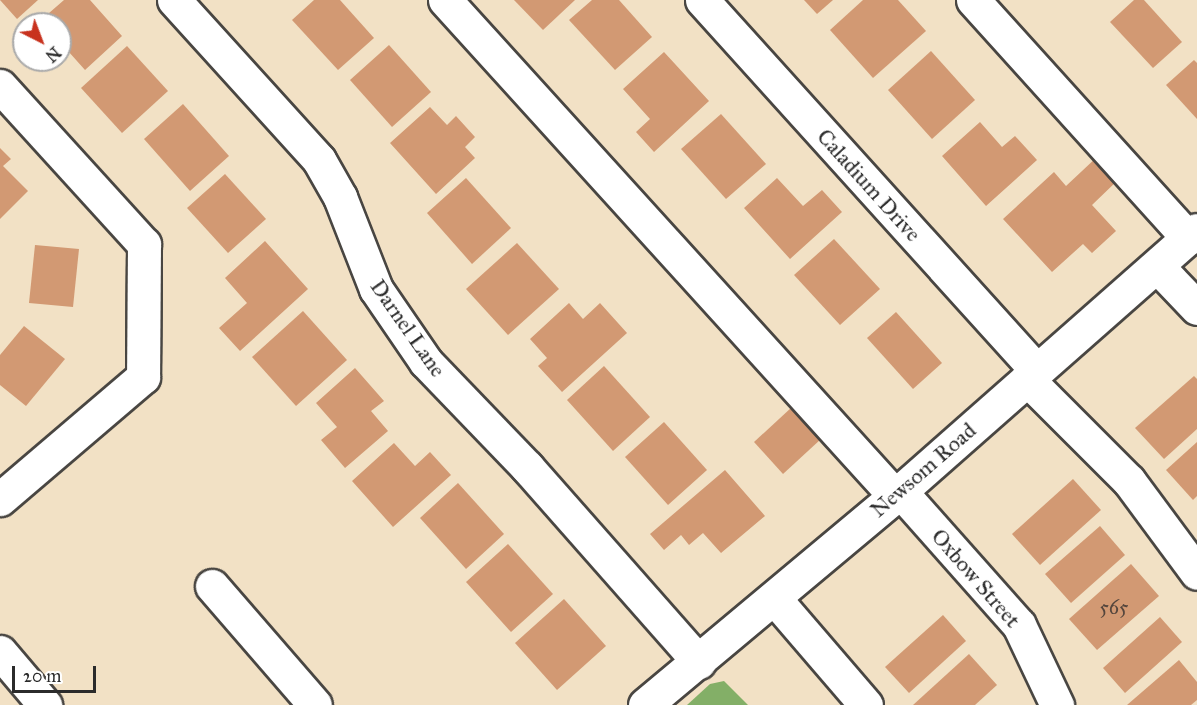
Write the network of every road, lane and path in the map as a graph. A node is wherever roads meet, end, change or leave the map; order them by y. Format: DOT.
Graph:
graph roads {
  1 [pos="174,0"];
  2 [pos="444,0"];
  3 [pos="702,0"];
  4 [pos="973,0"];
  5 [pos="0,86"];
  6 [pos="1192,234"];
  7 [pos="1157,266"];
  8 [pos="1197,308"];
  9 [pos="1031,375"];
  10 [pos="897,494"];
  11 [pos="0,499"];
  12 [pos="1197,573"];
  13 [pos="212,586"];
  14 [pos="774,598"];
  15 [pos="0,652"];
  16 [pos="699,662"];
  17 [pos="45,705"];
  18 [pos="315,705"];
  19 [pos="645,705"];
  20 [pos="866,705"];
  21 [pos="1057,705"];
  1 -- 16 [label="street, Darnel Lane"];
  2 -- 10 [label="street, Oxbow Street"];
  3 -- 9 [label="street, Caladium Drive"];
  4 -- 6 [label="street"];
  5 -- 11 [label="street"];
  6 -- 7 [label="street, Newsom Road"];
  7 -- 8 [label="street"];
  7 -- 9 [label="street, Newsom Road"];
  9 -- 10 [label="street, Newsom Road"];
  9 -- 12 [label="street, Caladium Drive"];
  10 -- 14 [label="street, Newsom Road"];
  10 -- 21 [label="street, Oxbow Street"];
  13 -- 18 [label="street"];
  14 -- 16 [label="street, Newsom Road"];
  14 -- 20 [label="street"];
  15 -- 17 [label="street"];
  16 -- 19 [label="street, Newsom Road"];
}
